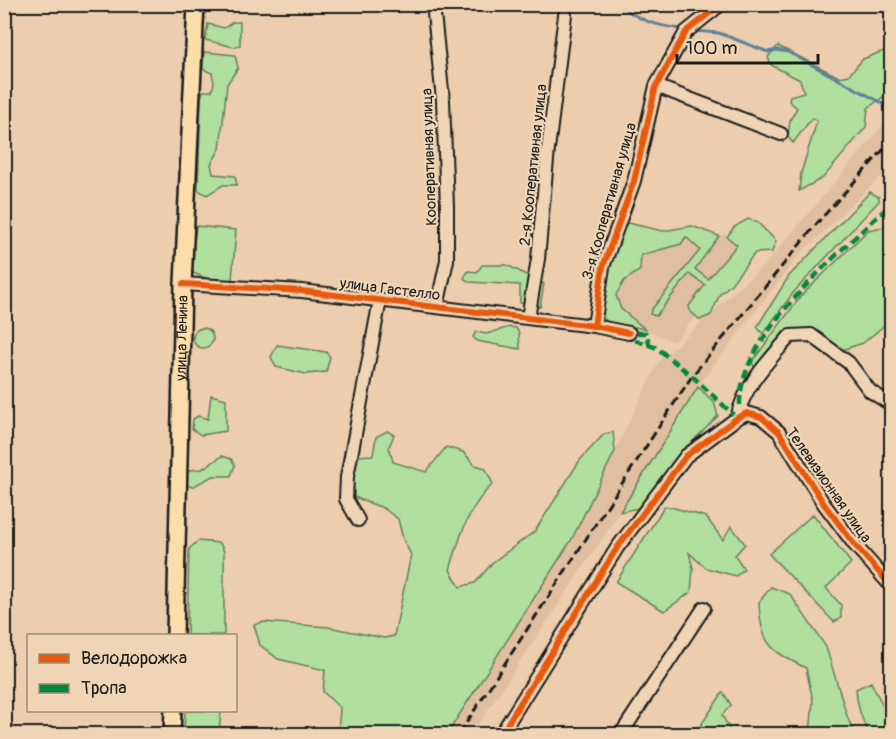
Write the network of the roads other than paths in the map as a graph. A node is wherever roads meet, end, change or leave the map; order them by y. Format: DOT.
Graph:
graph roads {
  1 [pos="196,4"];
  2 [pos="434,4"];
  3 [pos="721,4"];
  4 [pos="565,15"];
  5 [pos="656,86"];
  6 [pos="781,135"];
  7 [pos="183,284"];
  8 [pos="380,300"];
  9 [pos="437,307"];
  10 [pos="528,318"];
  11 [pos="594,326"];
  12 [pos="628,333"];
  13 [pos="891,405"];
  14 [pos="737,418"];
  15 [pos="358,520"];
  16 [pos="891,587"];
  17 [pos="704,608"];
  18 [pos="175,634"];
  19 [pos="173,712"];
  20 [pos="172,735"];
  21 [pos="501,735"];
  22 [pos="621,735"];
  1 -- 7 [label="main road, улица Ленина"];
  2 -- 9 [label="street, Кооперативная улица"];
  3 -- 5 [label="street, 3-я Кооперативная улица"];
  4 -- 10 [label="street, 2-я Кооперативная улица"];
  5 -- 6 [label="street"];
  5 -- 11 [label="street, 3-я Кооперативная улица"];
  7 -- 8 [label="street, улица Гастелло"];
  7 -- 18 [label="main road, улица Ленина"];
  8 -- 9 [label="street, улица Гастелло"];
  8 -- 15 [label="street, улица Гастелло"];
  9 -- 10 [label="street, улица Гастелло"];
  10 -- 11 [label="street, улица Гастелло"];
  11 -- 12 [label="street, улица Гастелло"];
  13 -- 14 [label="street"];
  14 -- 16 [label="street, Телевизионная улица"];
  14 -- 21 [label="street"];
  17 -- 22 [label="street"];
  19 -- 20 [label="main road"];
}
